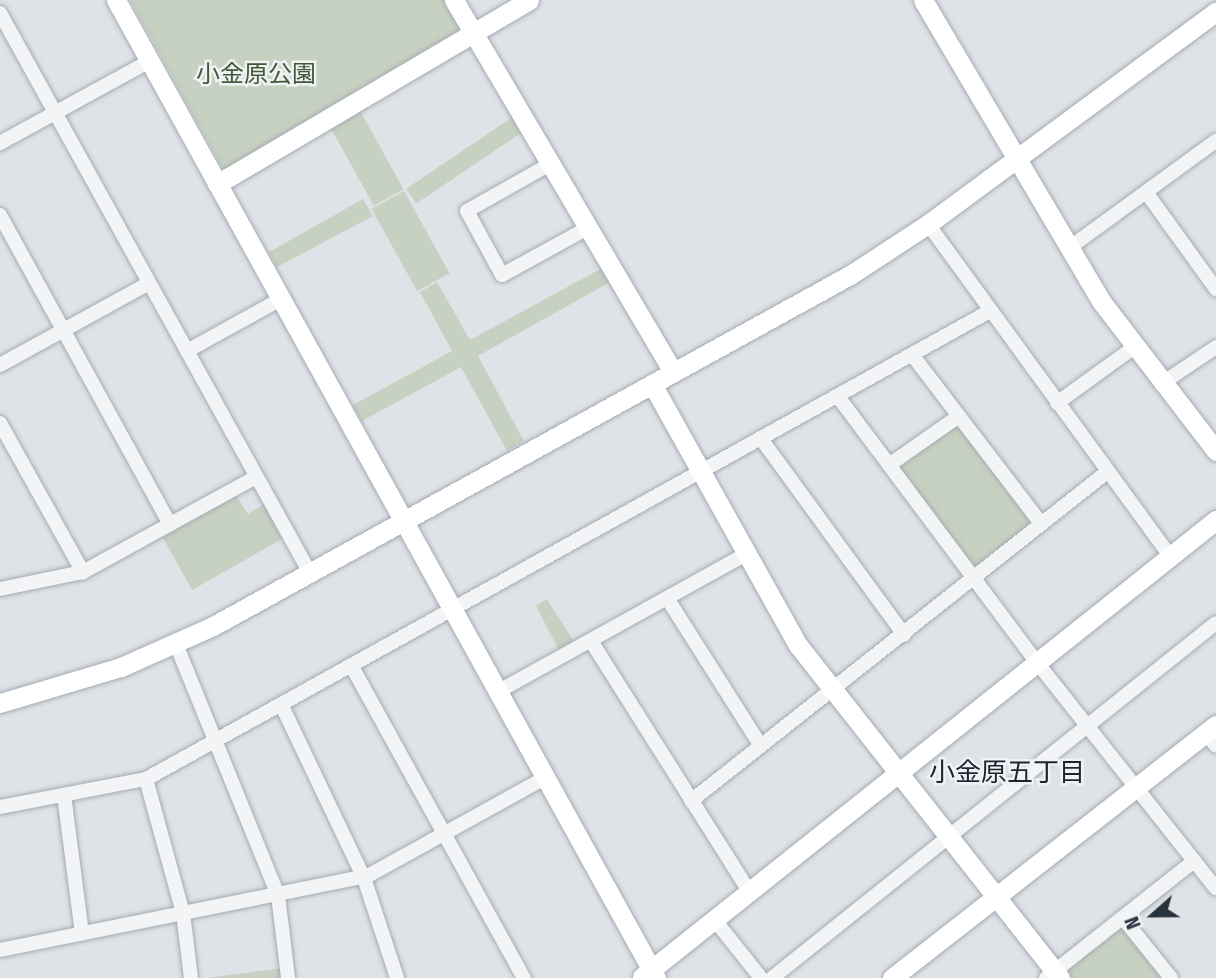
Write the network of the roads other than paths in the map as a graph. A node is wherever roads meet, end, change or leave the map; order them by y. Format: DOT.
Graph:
graph roads {
  1 [pos="116,0"];
  2 [pos="454,0"];
  3 [pos="529,0"];
  4 [pos="923,0"];
  5 [pos="1216,12"];
  6 [pos="0,13"];
  7 [pos="473,33"];
  8 [pos="150,61"];
  9 [pos="55,113"];
  10 [pos="1216,141"];
  11 [pos="0,143"];
  12 [pos="1016,158"];
  13 [pos="550,164"];
  14 [pos="217,184"];
  15 [pos="1146,192"];
  16 [pos="0,215"];
  17 [pos="928,224"];
  18 [pos="588,228"];
  19 [pos="1069,248"];
  20 [pos="149,283"];
  21 [pos="1216,289"];
  22 [pos="281,299"];
  23 [pos="990,311"];
  24 [pos="64,331"];
  25 [pos="1216,347"];
  26 [pos="1133,348"];
  27 [pos="187,351"];
  28 [pos="913,356"];
  29 [pos="0,365"];
  30 [pos="673,372"];
  31 [pos="652,384"];
  32 [pos="1161,384"];
  33 [pos="839,398"];
  34 [pos="1057,403"];
  35 [pos="959,416"];
  36 [pos="0,423"];
  37 [pos="762,440"];
  38 [pos="1216,451"];
  39 [pos="889,465"];
  40 [pos="700,471"];
  41 [pos="1107,472"];
  42 [pos="256,477"];
  43 [pos="1216,520"];
  44 [pos="404,521"];
  45 [pos="1040,522"];
  46 [pos="170,524"];
  47 [pos="746,554"];
  48 [pos="1170,556"];
  49 [pos="83,572"];
  50 [pos="310,573"];
  51 [pos="973,575"];
  52 [pos="0,589"];
  53 [pos="667,598"];
  54 [pos="452,608"];
  55 [pos="1216,624"];
  56 [pos="904,635"];
  57 [pos="591,641"];
  58 [pos="176,644"];
  59 [pos="1035,660"];
  60 [pos="351,665"];
  61 [pos="832,689"];
  62 [pos="499,691"];
  63 [pos="0,703"];
  64 [pos="281,704"];
  65 [pos="1087,727"];
  66 [pos="1213,734"];
  67 [pos="217,739"];
  68 [pos="761,746"];
  69 [pos="898,772"];
  70 [pos="546,777"];
  71 [pos="146,779"];
  72 [pos="1139,788"];
  73 [pos="64,795"];
  74 [pos="691,801"];
  75 [pos="0,807"];
  76 [pos="444,834"];
  77 [pos="948,836"];
  78 [pos="1194,861"];
  79 [pos="364,878"];
  80 [pos="1216,888"];
  81 [pos="748,891"];
  82 [pos="278,895"];
  83 [pos="996,896"];
  84 [pos="183,914"];
  85 [pos="1123,918"];
  86 [pos="714,919"];
  87 [pos="82,934"];
  88 [pos="0,950"];
  89 [pos="649,975"];
  90 [pos="1054,976"];
  91 [pos="191,978"];
  92 [pos="288,978"];
  93 [pos="397,978"];
  94 [pos="524,978"];
  95 [pos="761,978"];
  96 [pos="772,978"];
  97 [pos="892,978"];
  98 [pos="1171,978"];
  1 -- 8 [label="street"];
  2 -- 7 [label="street"];
  3 -- 7 [label="street"];
  4 -- 12 [label="street"];
  5 -- 12 [label="street"];
  6 -- 9 [label="street"];
  7 -- 13 [label="street"];
  7 -- 14 [label="street"];
  8 -- 9 [label="street"];
  8 -- 14 [label="street"];
  9 -- 11 [label="street"];
  9 -- 20 [label="street"];
  10 -- 15 [label="street"];
  12 -- 17 [label="street"];
  12 -- 19 [label="street"];
  13 -- 18 [label="street"];
  13 -- 18 [label="street"];
  14 -- 22 [label="street"];
  15 -- 19 [label="street"];
  15 -- 21 [label="street"];
  16 -- 24 [label="street"];
  17 -- 23 [label="street"];
  17 -- 30 [label="street"];
  18 -- 30 [label="street"];
  19 -- 26 [label="street"];
  20 -- 24 [label="street"];
  20 -- 27 [label="street"];
  22 -- 27 [label="street"];
  22 -- 44 [label="street"];
  23 -- 28 [label="street"];
  23 -- 34 [label="street"];
  24 -- 29 [label="street"];
  24 -- 46 [label="street"];
  25 -- 32 [label="street"];
  26 -- 32 [label="street"];
  26 -- 34 [label="street"];
  27 -- 42 [label="street"];
  28 -- 33 [label="street"];
  28 -- 35 [label="street"];
  30 -- 31 [label="street"];
  31 -- 40 [label="street"];
  31 -- 44 [label="street"];
  32 -- 38 [label="street"];
  33 -- 37 [label="street"];
  33 -- 39 [label="street"];
  34 -- 41 [label="street"];
  35 -- 39 [label="street"];
  35 -- 45 [label="street"];
  36 -- 49 [label="street"];
  37 -- 40 [label="street"];
  37 -- 56 [label="street"];
  39 -- 51 [label="street"];
  40 -- 47 [label="street"];
  40 -- 54 [label="street"];
  41 -- 45 [label="street"];
  41 -- 48 [label="street"];
  42 -- 46 [label="street"];
  42 -- 50 [label="street"];
  43 -- 48 [label="street"];
  44 -- 50 [label="street"];
  44 -- 54 [label="street"];
  45 -- 51 [label="street"];
  46 -- 49 [label="street"];
  47 -- 53 [label="street"];
  47 -- 61 [label="street"];
  48 -- 59 [label="street"];
  49 -- 52 [label="street"];
  50 -- 58 [label="street"];
  51 -- 56 [label="street"];
  51 -- 59 [label="street"];
  53 -- 57 [label="street"];
  53 -- 68 [label="street"];
  54 -- 60 [label="street"];
  54 -- 62 [label="street"];
  55 -- 65 [label="street"];
  56 -- 61 [label="street"];
  57 -- 62 [label="street"];
  57 -- 74 [label="street"];
  58 -- 63 [label="street"];
  58 -- 67 [label="street"];
  59 -- 65 [label="street"];
  59 -- 69 [label="street"];
  60 -- 64 [label="street"];
  60 -- 76 [label="street"];
  61 -- 68 [label="street"];
  61 -- 69 [label="street"];
  62 -- 70 [label="street"];
  64 -- 67 [label="street"];
  64 -- 79 [label="street"];
  65 -- 72 [label="street"];
  65 -- 77 [label="street"];
  66 -- 72 [label="street"];
  67 -- 71 [label="street"];
  67 -- 82 [label="street"];
  68 -- 74 [label="street"];
  69 -- 77 [label="street"];
  69 -- 81 [label="street"];
  70 -- 76 [label="street"];
  70 -- 89 [label="street"];
  71 -- 73 [label="street"];
  71 -- 84 [label="street"];
  72 -- 78 [label="street"];
  72 -- 83 [label="street"];
  73 -- 75 [label="street"];
  73 -- 87 [label="street"];
  74 -- 81 [label="street"];
  76 -- 79 [label="street"];
  76 -- 94 [label="street"];
  77 -- 83 [label="street"];
  77 -- 96 [label="street"];
  78 -- 80 [label="street"];
  78 -- 85 [label="street"];
  79 -- 82 [label="street"];
  79 -- 93 [label="street"];
  81 -- 86 [label="street"];
  82 -- 84 [label="street"];
  82 -- 92 [label="street"];
  83 -- 90 [label="street"];
  83 -- 97 [label="street"];
  84 -- 87 [label="street"];
  84 -- 91 [label="street"];
  85 -- 90 [label="street"];
  85 -- 98 [label="street"];
  86 -- 89 [label="street"];
  86 -- 95 [label="street"];
  87 -- 88 [label="street"];
}
